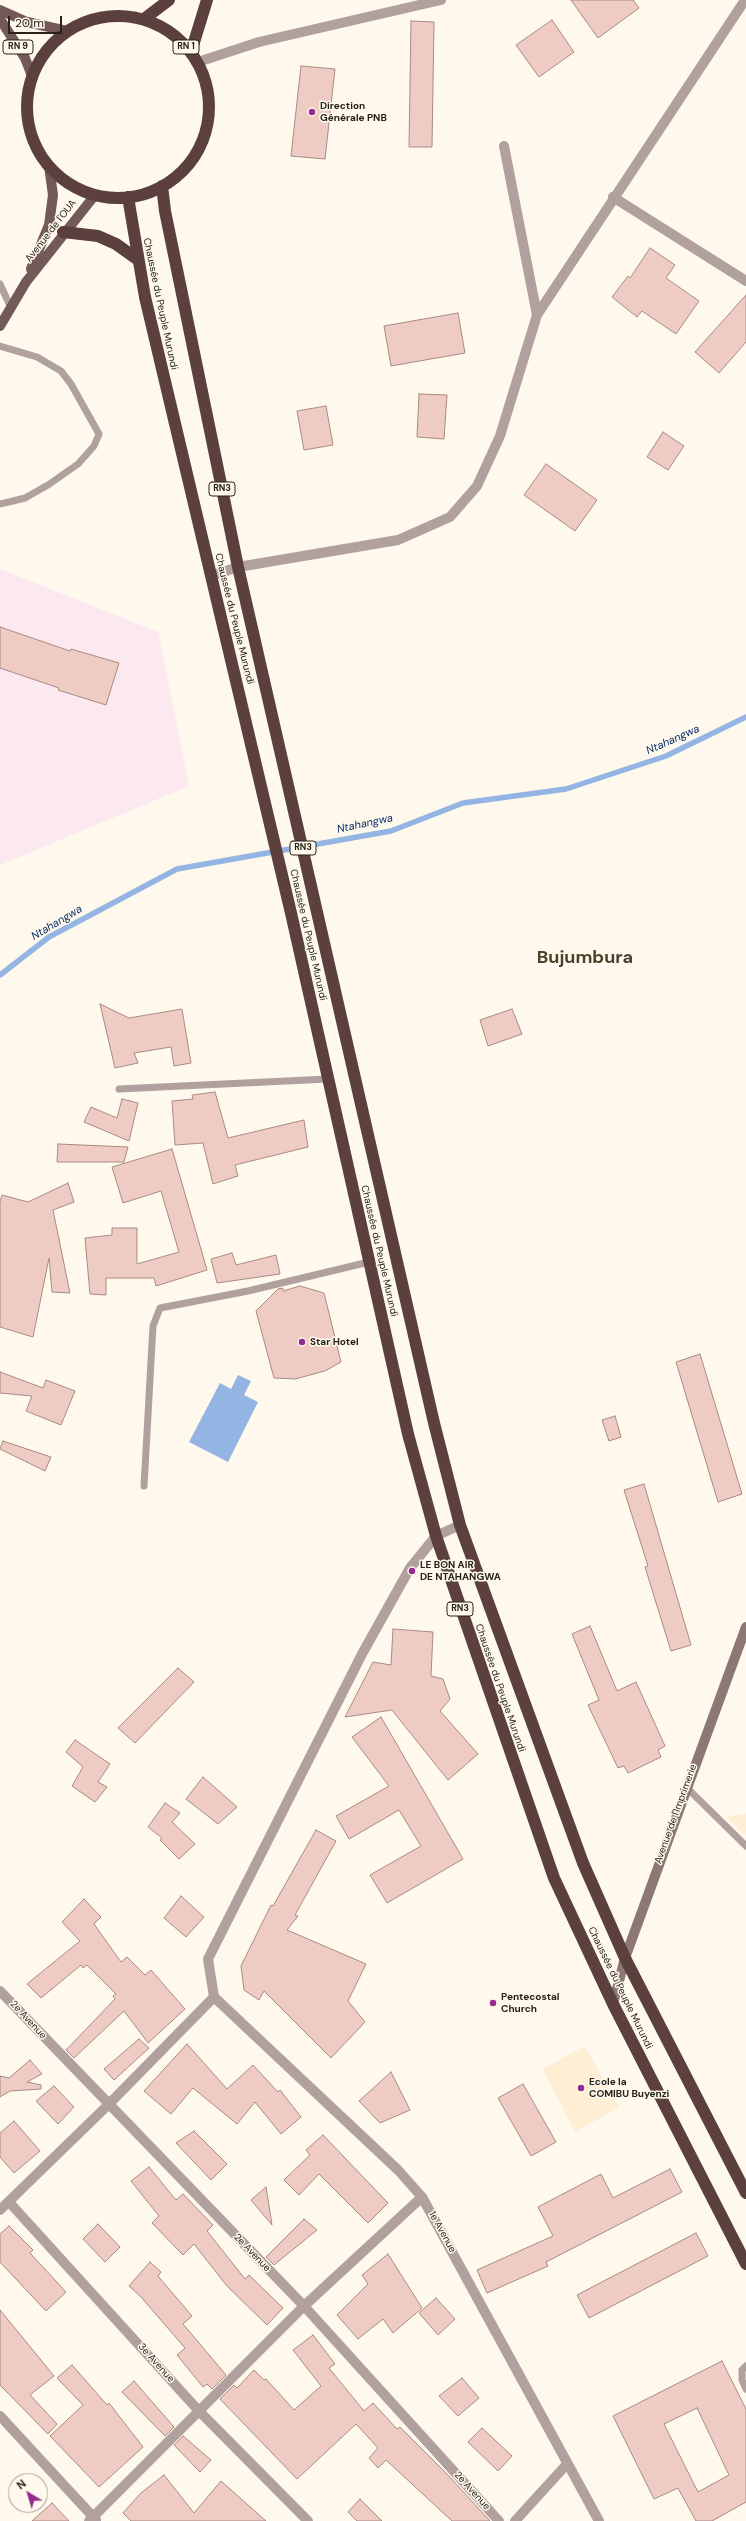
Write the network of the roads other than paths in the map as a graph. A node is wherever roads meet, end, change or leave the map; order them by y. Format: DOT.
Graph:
graph roads {
  1 [pos="169,0"];
  2 [pos="207,0"];
  3 [pos="441,0"];
  4 [pos="745,0"];
  5 [pos="0,10"];
  6 [pos="0,19"];
  7 [pos="144,19"];
  8 [pos="67,31"];
  9 [pos="194,57"];
  10 [pos="32,76"];
  11 [pos="504,146"];
  12 [pos="49,166"];
  13 [pos="162,186"];
  14 [pos="95,194"];
  15 [pos="128,197"];
  16 [pos="613,197"];
  17 [pos="63,232"];
  18 [pos="137,259"];
  19 [pos="746,281"];
  20 [pos="26,282"];
  21 [pos="0,284"];
  22 [pos="11,308"];
  23 [pos="537,315"];
  24 [pos="0,326"];
  25 [pos="0,346"];
  26 [pos="0,504"];
  27 [pos="238,567"];
  28 [pos="211,576"];
  29 [pos="328,1079"];
  30 [pos="119,1088"];
  31 [pos="369,1262"];
  32 [pos="144,1486"];
  33 [pos="460,1525"];
  34 [pos="436,1536"];
  35 [pos="746,1627"];
  36 [pos="686,1787"];
  37 [pos="746,1846"];
  38 [pos="625,1958"];
  39 [pos="0,1991"];
  40 [pos="214,1997"];
  41 [pos="613,2004"];
  42 [pos="108,2105"];
  43 [pos="746,2193"];
  44 [pos="422,2197"];
  45 [pos="9,2202"];
  46 [pos="0,2210"];
  47 [pos="746,2264"];
  48 [pos="304,2306"];
  49 [pos="746,2366"];
  50 [pos="746,2389"];
  51 [pos="198,2410"];
  52 [pos="0,2416"];
  53 [pos="567,2464"];
  54 [pos="93,2520"];
  55 [pos="308,2521"];
  56 [pos="499,2521"];
  57 [pos="515,2521"];
  58 [pos="600,2521"];
  1 -- 7 [label="highway"];
  2 -- 9 [label="highway, RN 1"];
  3 -- 9 [label="street"];
  4 -- 16 [label="street"];
  5 -- 8 [label="main road"];
  6 -- 10 [label="main road, RN 9"];
  7 -- 8 [label="highway, RN 1"];
  7 -- 9 [label="highway, RN 1"];
  8 -- 10 [label="highway, RN 1"];
  9 -- 13 [label="highway, RN 1"];
  10 -- 12 [label="highway, RN 1"];
  11 -- 23 [label="street"];
  12 -- 14 [label="highway, RN 1"];
  12 -- 20 [label="main road, Avenue de l'OUA"];
  13 -- 15 [label="highway, RN 1"];
  13 -- 27 [label="highway, Chaussée du Peuple Murundi / RN3"];
  14 -- 15 [label="highway, RN 1"];
  14 -- 17 [label="main road, Avenue de l'OUA"];
  15 -- 18 [label="highway, Chaussée du Peuple Murundi / RN3"];
  16 -- 19 [label="street"];
  16 -- 23 [label="street"];
  17 -- 18 [label="highway"];
  17 -- 20 [label="main road, Avenue de l'OUA"];
  18 -- 28 [label="highway, Chaussée du Peuple Murundi / RN3"];
  20 -- 22 [label="main road, Avenue de l'OUA"];
  21 -- 22 [label="lane"];
  22 -- 24 [label="main road, Avenue de l'OUA"];
  23 -- 27 [label="street"];
  25 -- 26 [label="lane"];
  27 -- 28 [label="street"];
  27 -- 33 [label="highway, Chaussée du Peuple Murundi / RN3"];
  28 -- 29 [label="highway, Chaussée du Peuple Murundi / RN3"];
  29 -- 30 [label="lane"];
  29 -- 31 [label="highway, Chaussée du Peuple Murundi / RN3"];
  31 -- 32 [label="lane"];
  31 -- 34 [label="highway, Chaussée du Peuple Murundi / RN3"];
  33 -- 34 [label="street"];
  33 -- 38 [label="highway, Chaussée du Peuple Murundi / RN3"];
  34 -- 40 [label="street"];
  34 -- 41 [label="highway, Chaussée du Peuple Murundi / RN3"];
  35 -- 36 [label="street, Avenue de l'Imprimerie"];
  36 -- 37 [label="lane"];
  36 -- 38 [label="street, Avenue de l'Imprimerie"];
  38 -- 41 [label="street, Avenue de l'Imprimerie"];
  38 -- 43 [label="highway, Chaussée du Peuple Murundi / RN3"];
  39 -- 42 [label="street, 2e Avenue"];
  40 -- 42 [label="street"];
  40 -- 44 [label="street, 1e Avenue"];
  41 -- 47 [label="highway, Chaussée du Peuple Murundi / RN3"];
  42 -- 45 [label="street"];
  42 -- 48 [label="street, 2e Avenue"];
  44 -- 48 [label="street"];
  44 -- 53 [label="street, 1e Avenue"];
  45 -- 46 [label="street"];
  45 -- 51 [label="street, 3e Avenue"];
  48 -- 51 [label="street"];
  48 -- 56 [label="street, 2e Avenue"];
  49 -- 50 [label="lane"];
  51 -- 54 [label="street"];
  51 -- 55 [label="street, 3e Avenue"];
  52 -- 54 [label="street"];
  53 -- 57 [label="street"];
  53 -- 58 [label="street, 1e Avenue"];
}
